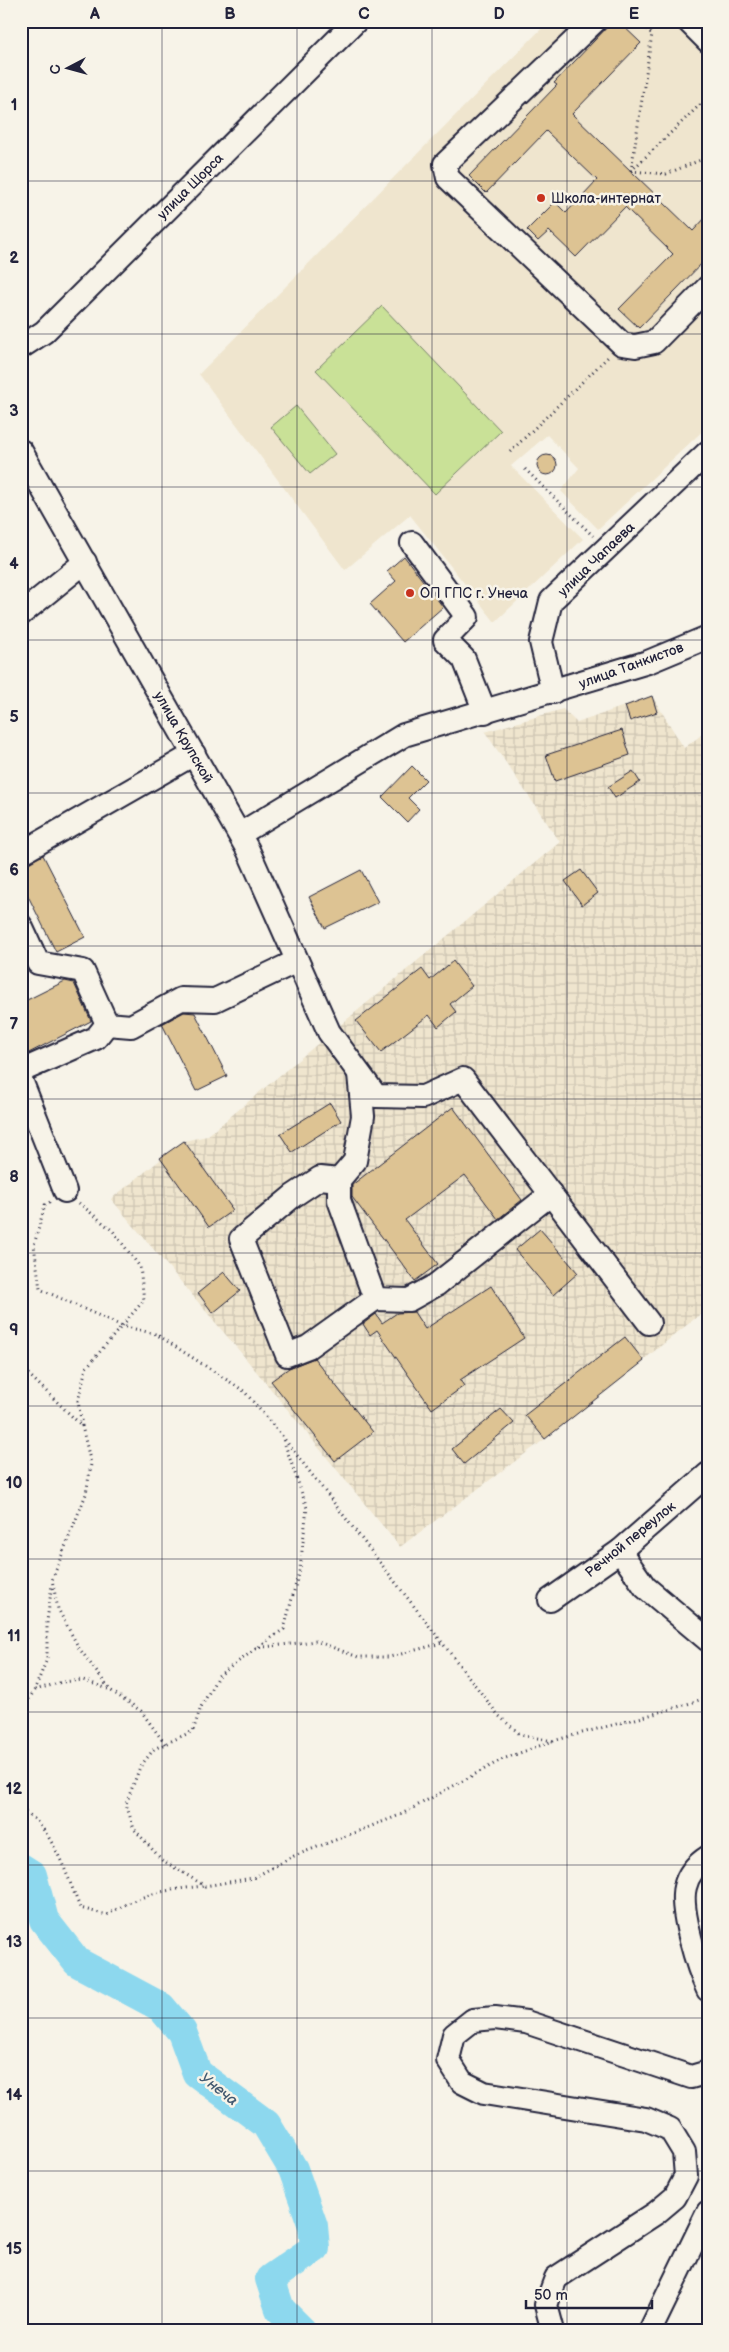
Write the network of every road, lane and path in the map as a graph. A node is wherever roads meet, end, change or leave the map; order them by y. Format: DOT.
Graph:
graph roads {
  1 [pos="356,21"];
  2 [pos="595,21"];
  3 [pos="638,21"];
  4 [pos="688,21"];
  5 [pos="708,41"];
  6 [pos="708,98"];
  7 [pos="708,156"];
  8 [pos="630,171"];
  9 [pos="708,287"];
  10 [pos="622,344"];
  11 [pos="21,347"];
  12 [pos="21,450"];
  13 [pos="510,452"];
  14 [pos="708,452"];
  15 [pos="525,469"];
  16 [pos="412,543"];
  17 [pos="606,549"];
  18 [pos="85,562"];
  19 [pos="21,614"];
  20 [pos="708,637"];
  21 [pos="553,692"];
  22 [pos="485,712"];
  23 [pos="194,754"];
  24 [pos="240,834"];
  25 [pos="21,853"];
  26 [pos="21,926"];
  27 [pos="297,961"];
  28 [pos="107,1024"];
  29 [pos="21,1071"];
  30 [pos="359,1073"];
  31 [pos="21,1080"];
  32 [pos="339,1180"];
  33 [pos="65,1192"];
  34 [pos="550,1194"];
  35 [pos="376,1299"];
  36 [pos="649,1323"];
  37 [pos="122,1326"];
  38 [pos="21,1367"];
  39 [pos="82,1426"];
  40 [pos="282,1436"];
  41 [pos="708,1474"];
  42 [pos="620,1551"];
  43 [pos="52,1580"];
  44 [pos="550,1600"];
  45 [pos="708,1640"];
  46 [pos="442,1643"];
  47 [pos="254,1648"];
  48 [pos="34,1690"];
  49 [pos="110,1690"];
  50 [pos="708,1697"];
  51 [pos="21,1712"];
  52 [pos="554,1741"];
  53 [pos="166,1744"];
  54 [pos="21,1810"];
  55 [pos="708,1857"];
  56 [pos="205,1886"];
  57 [pos="708,1990"];
  58 [pos="708,2072"];
  59 [pos="708,2212"];
  60 [pos="553,2331"];
  61 [pos="650,2331"];
  1 -- 11 [label="street, улица Щорса"];
  2 -- 10 [label="street"];
  3 -- 8 [label="path"];
  4 -- 5 [label="street"];
  6 -- 8 [label="path"];
  7 -- 8 [label="path"];
  9 -- 10 [label="street"];
  10 -- 13 [label="path"];
  12 -- 18 [label="street, улица Крупской"];
  14 -- 17 [label="street, улица Чапаева"];
  15 -- 17 [label="path"];
  16 -- 22 [label="street"];
  17 -- 21 [label="street, улица Чапаева"];
  18 -- 19 [label="street"];
  18 -- 23 [label="street, улица Крупской"];
  20 -- 21 [label="street, улица Танкистов"];
  21 -- 22 [label="street, улица Танкистов"];
  22 -- 24 [label="street, улица Танкистов"];
  23 -- 24 [label="street, улица Крупской"];
  23 -- 25 [label="street"];
  24 -- 27 [label="street, улица Крупской"];
  26 -- 28 [label="street"];
  27 -- 28 [label="street"];
  27 -- 30 [label="street, улица Крупской"];
  28 -- 29 [label="street"];
  30 -- 32 [label="street"];
  30 -- 34 [label="street, улица Крупской"];
  31 -- 33 [label="street"];
  32 -- 35 [label="street"];
  32 -- 35 [label="street"];
  33 -- 37 [label="path"];
  33 -- 37 [label="path"];
  34 -- 35 [label="street"];
  34 -- 36 [label="street"];
  37 -- 39 [label="path"];
  37 -- 40 [label="path"];
  38 -- 39 [label="path"];
  39 -- 43 [label="path"];
  40 -- 46 [label="path"];
  40 -- 47 [label="path"];
  41 -- 42 [label="street, Речной переулок"];
  42 -- 44 [label="street, Речной переулок"];
  42 -- 45 [label="street"];
  43 -- 48 [label="path"];
  43 -- 49 [label="path"];
  46 -- 47 [label="path"];
  46 -- 52 [label="path"];
  47 -- 53 [label="path"];
  48 -- 49 [label="path"];
  48 -- 51 [label="path"];
  49 -- 53 [label="path"];
  50 -- 52 [label="path"];
  52 -- 56 [label="path"];
  53 -- 56 [label="path"];
  54 -- 56 [label="path"];
  55 -- 57 [label="street"];
  58 -- 60 [label="street"];
  59 -- 61 [label="street"];
}
